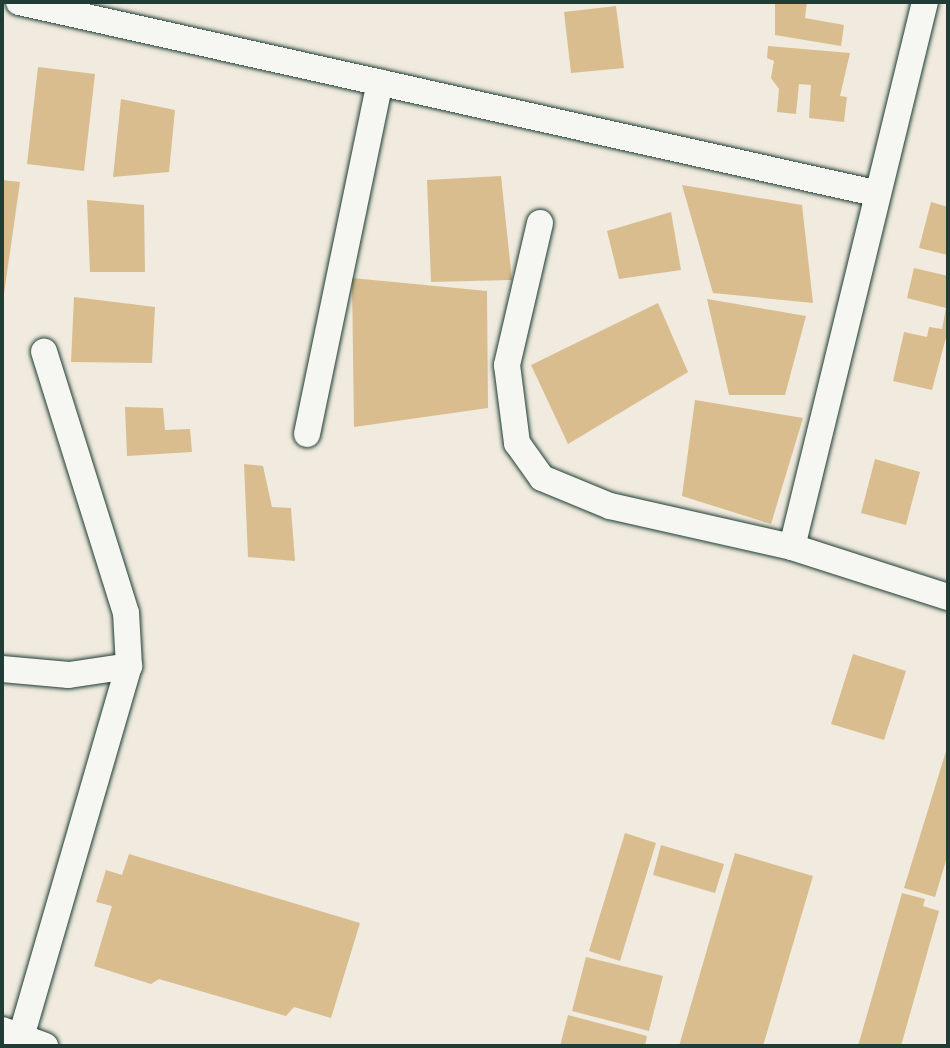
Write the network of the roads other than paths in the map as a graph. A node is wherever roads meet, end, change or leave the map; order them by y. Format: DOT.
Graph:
graph roads {
  1 [pos="19,2"];
  2 [pos="925,2"];
  3 [pos="380,82"];
  4 [pos="875,193"];
  5 [pos="540,223"];
  6 [pos="44,352"];
  7 [pos="307,434"];
  8 [pos="792,547"];
  9 [pos="948,597"];
  10 [pos="129,666"];
  11 [pos="6,675"];
  12 [pos="23,1038"];
  1 -- 3 [label="street"];
  2 -- 4 [label="street"];
  3 -- 4 [label="street"];
  3 -- 7 [label="street"];
  4 -- 8 [label="street"];
  5 -- 8 [label="street"];
  6 -- 10 [label="street"];
  8 -- 9 [label="street"];
  10 -- 11 [label="street"];
  10 -- 12 [label="street"];
}
